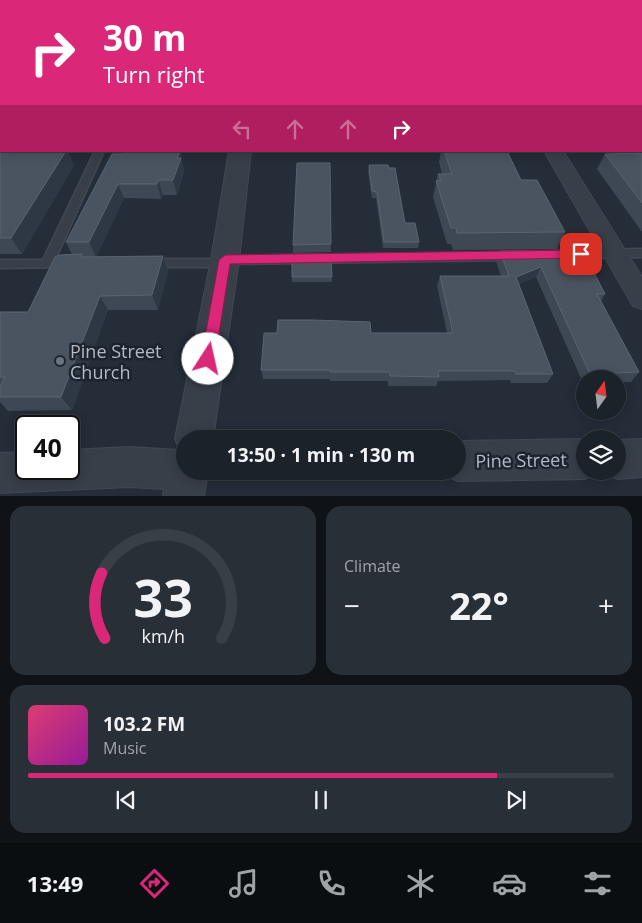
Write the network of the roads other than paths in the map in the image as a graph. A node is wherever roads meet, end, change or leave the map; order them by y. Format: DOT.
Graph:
graph roads {
  1 [pos="100,152"];
  2 [pos="240,152"];
  3 [pos="554,152"];
  4 [pos="615,253"];
  5 [pos="642,253"];
  6 [pos="541,255"];
  7 [pos="521,256"];
  8 [pos="225,262"];
  9 [pos="136,263"];
  10 [pos="0,264"];
  11 [pos="47,264"];
  12 [pos="76,264"];
  13 [pos="642,299"];
  14 [pos="196,430"];
  15 [pos="642,458"];
  16 [pos="576,459"];
  17 [pos="626,459"];
  18 [pos="466,461"];
  19 [pos="176,470"];
  20 [pos="0,472"];
  21 [pos="185,480"];
  22 [pos="183,496"];
  1 -- 11 [label="lane"];
  2 -- 8 [label="street"];
  3 -- 4 [label="street"];
  4 -- 5 [label="lane"];
  4 -- 6 [label="lane"];
  4 -- 13 [label="street"];
  7 -- 8 [label="lane"];
  8 -- 9 [label="lane"];
  8 -- 14 [label="street"];
  10 -- 11 [label="lane"];
  11 -- 12 [label="lane"];
  15 -- 17 [label="street"];
  16 -- 18 [label="street, Pine Street"];
  19 -- 20 [label="street"];
  21 -- 22 [label="street"];
}
